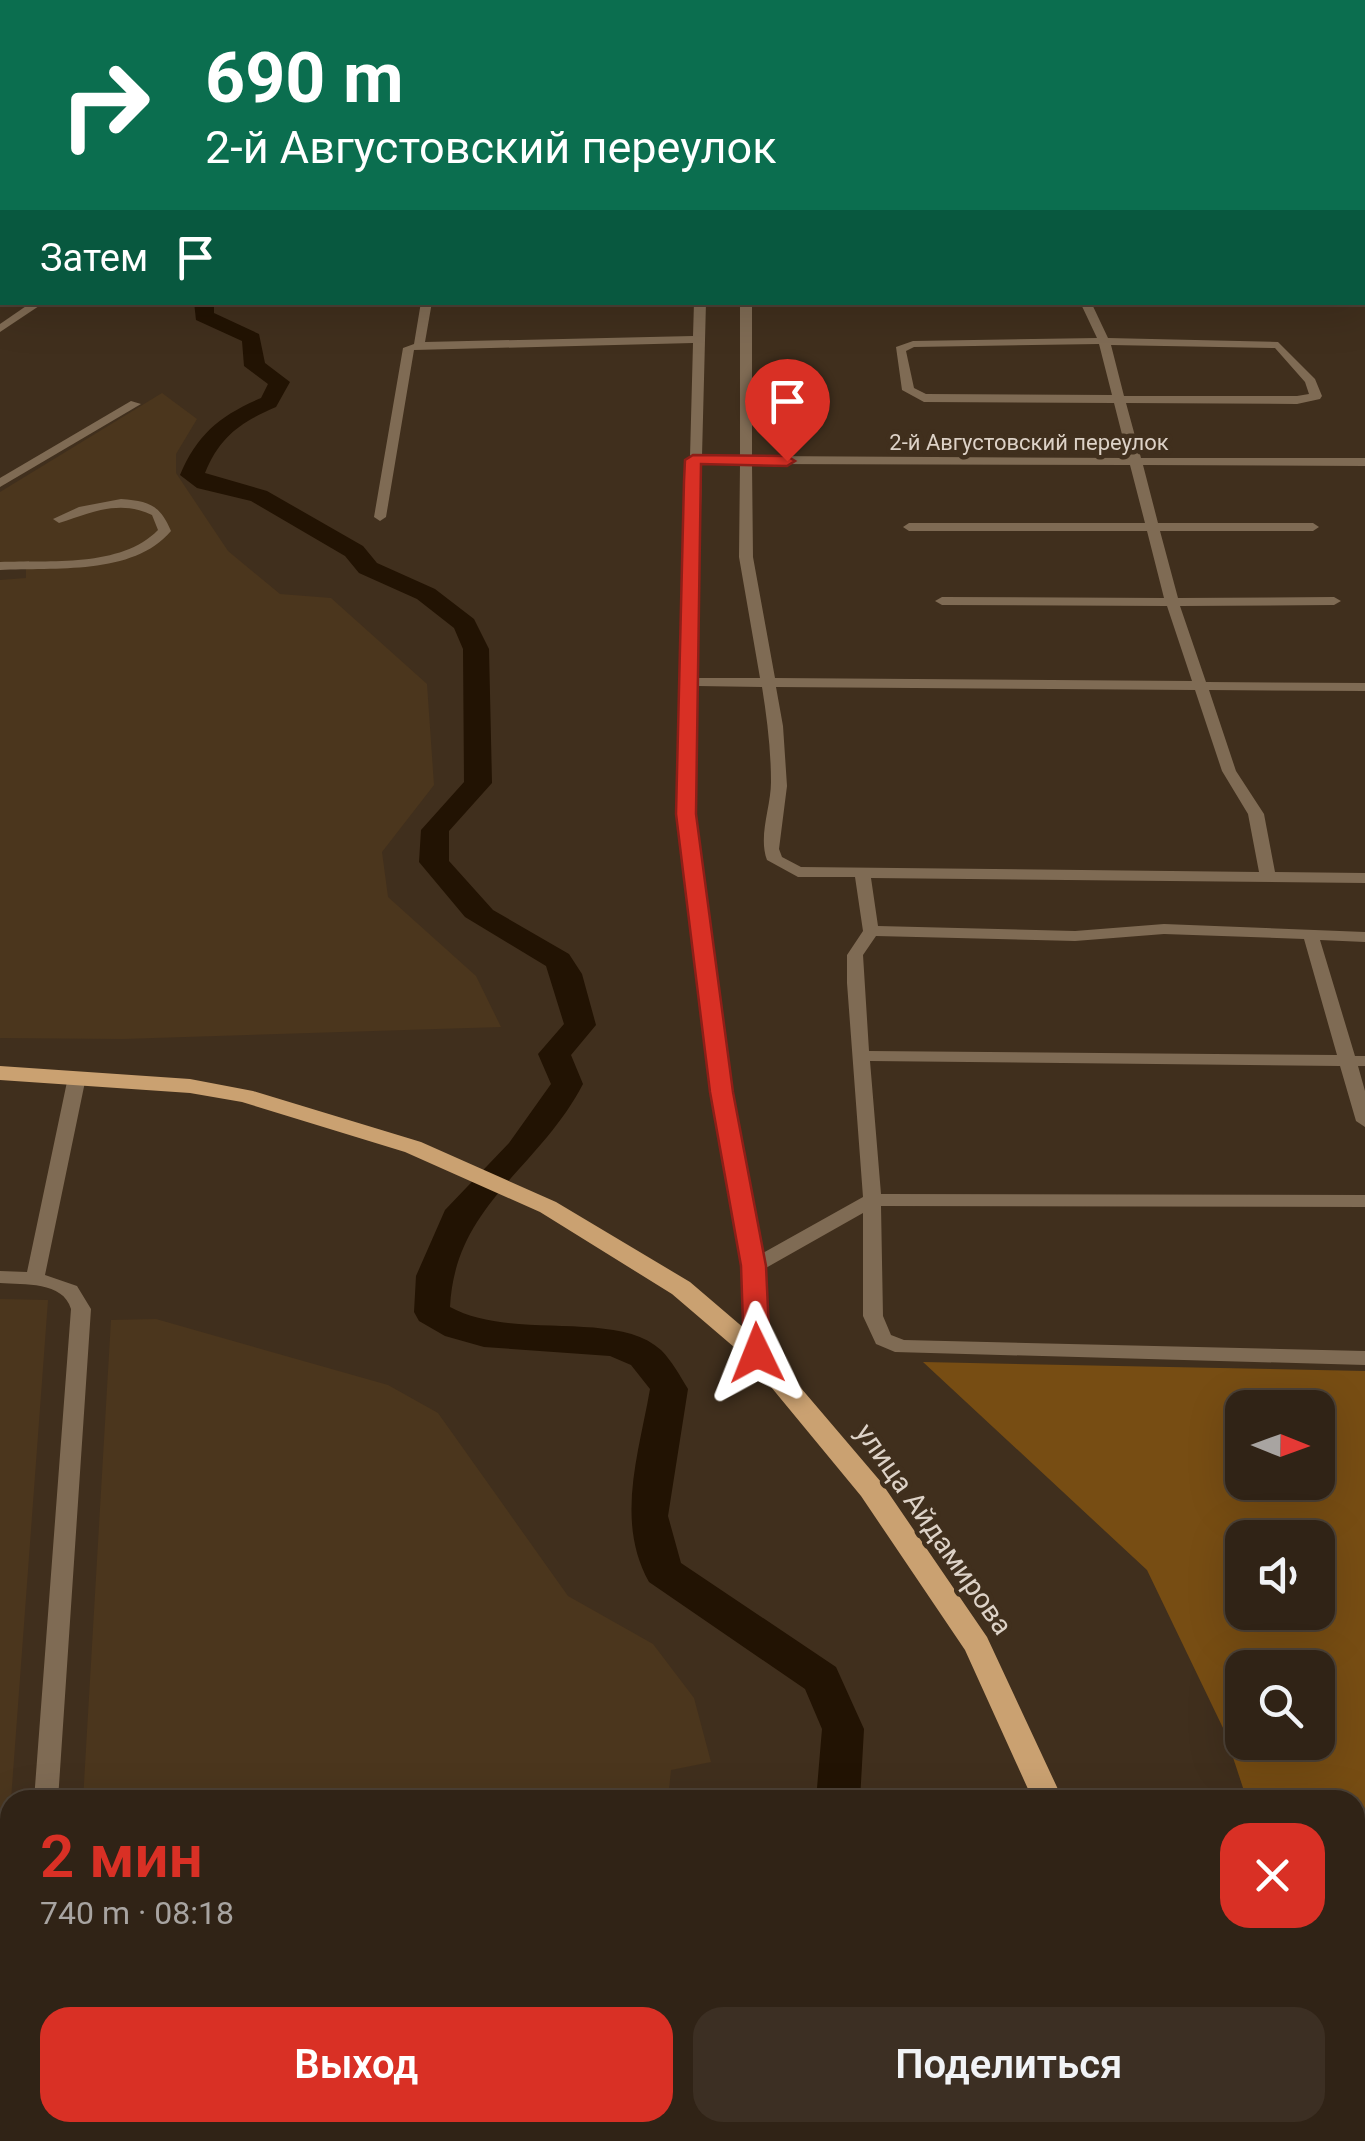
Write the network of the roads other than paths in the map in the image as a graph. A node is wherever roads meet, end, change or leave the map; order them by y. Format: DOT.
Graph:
graph roads {
  1 [pos="36,305"];
  2 [pos="426,305"];
  3 [pos="700,305"];
  4 [pos="746,305"];
  5 [pos="1086,305"];
  6 [pos="0,329"];
  7 [pos="698,339"];
  8 [pos="1104,340"];
  9 [pos="418,346"];
  10 [pos="1118,399"];
  11 [pos="135,404"];
  12 [pos="693,460"];
  13 [pos="748,461"];
  14 [pos="1134,462"];
  15 [pos="1365,462"];
  16 [pos="0,483"];
  17 [pos="380,517"];
  18 [pos="58,519"];
  19 [pos="909,527"];
  20 [pos="1313,527"];
  21 [pos="1152,528"];
  22 [pos="0,566"];
  23 [pos="942,601"];
  24 [pos="1334,601"];
  25 [pos="1172,602"];
  26 [pos="688,682"];
  27 [pos="770,684"];
  28 [pos="1202,686"];
  29 [pos="1365,687"];
  30 [pos="862,873"];
  31 [pos="1268,877"];
  32 [pos="1365,878"];
  33 [pos="871,930"];
  34 [pos="1311,937"];
  35 [pos="1365,937"];
  36 [pos="860,1056"];
  37 [pos="1356,1061"];
  38 [pos="0,1073"];
  39 [pos="78,1076"];
  40 [pos="1365,1121"];
  41 [pos="872,1200"];
  42 [pos="1365,1200"];
  43 [pos="754,1266"];
  44 [pos="0,1277"];
  45 [pos="35,1279"];
  46 [pos="757,1353"];
  47 [pos="1365,1358"];
  48 [pos="47,1790"];
  49 [pos="1043,1790"];
  1 -- 6 [label="street"];
  2 -- 9 [label="street"];
  3 -- 7 [label="street"];
  4 -- 13 [label="street"];
  5 -- 8 [label="street"];
  7 -- 9 [label="street"];
  7 -- 12 [label="street"];
  8 -- 10 [label="street"];
  8 -- 10 [label="street"];
  8 -- 10 [label="street"];
  9 -- 17 [label="street"];
  10 -- 14 [label="street"];
  11 -- 16 [label="street"];
  12 -- 13 [label="street, 2-й Августовский переулок"];
  12 -- 26 [label="street"];
  13 -- 14 [label="street, 2-й Августовский переулок"];
  13 -- 27 [label="street"];
  14 -- 15 [label="street, 2-й Августовский переулок"];
  14 -- 21 [label="street"];
  18 -- 22 [label="street"];
  19 -- 21 [label="street"];
  20 -- 21 [label="street"];
  21 -- 25 [label="street"];
  23 -- 25 [label="street"];
  24 -- 25 [label="street"];
  25 -- 28 [label="street"];
  26 -- 27 [label="street"];
  26 -- 43 [label="street"];
  27 -- 28 [label="street"];
  27 -- 30 [label="street"];
  28 -- 29 [label="street"];
  28 -- 31 [label="street"];
  30 -- 31 [label="street"];
  30 -- 33 [label="street"];
  31 -- 32 [label="street"];
  33 -- 34 [label="street"];
  33 -- 36 [label="street"];
  34 -- 35 [label="street"];
  34 -- 37 [label="street"];
  36 -- 37 [label="street"];
  36 -- 41 [label="street"];
  37 -- 40 [label="street"];
  38 -- 39 [label="main road, улица Айдамирова"];
  39 -- 45 [label="street"];
  39 -- 46 [label="main road, улица Айдамирова"];
  41 -- 42 [label="street"];
  41 -- 43 [label="street"];
  41 -- 47 [label="street"];
  43 -- 46 [label="street"];
  44 -- 45 [label="street"];
  45 -- 48 [label="street"];
  46 -- 49 [label="main road, улица Айдамирова"];
}
